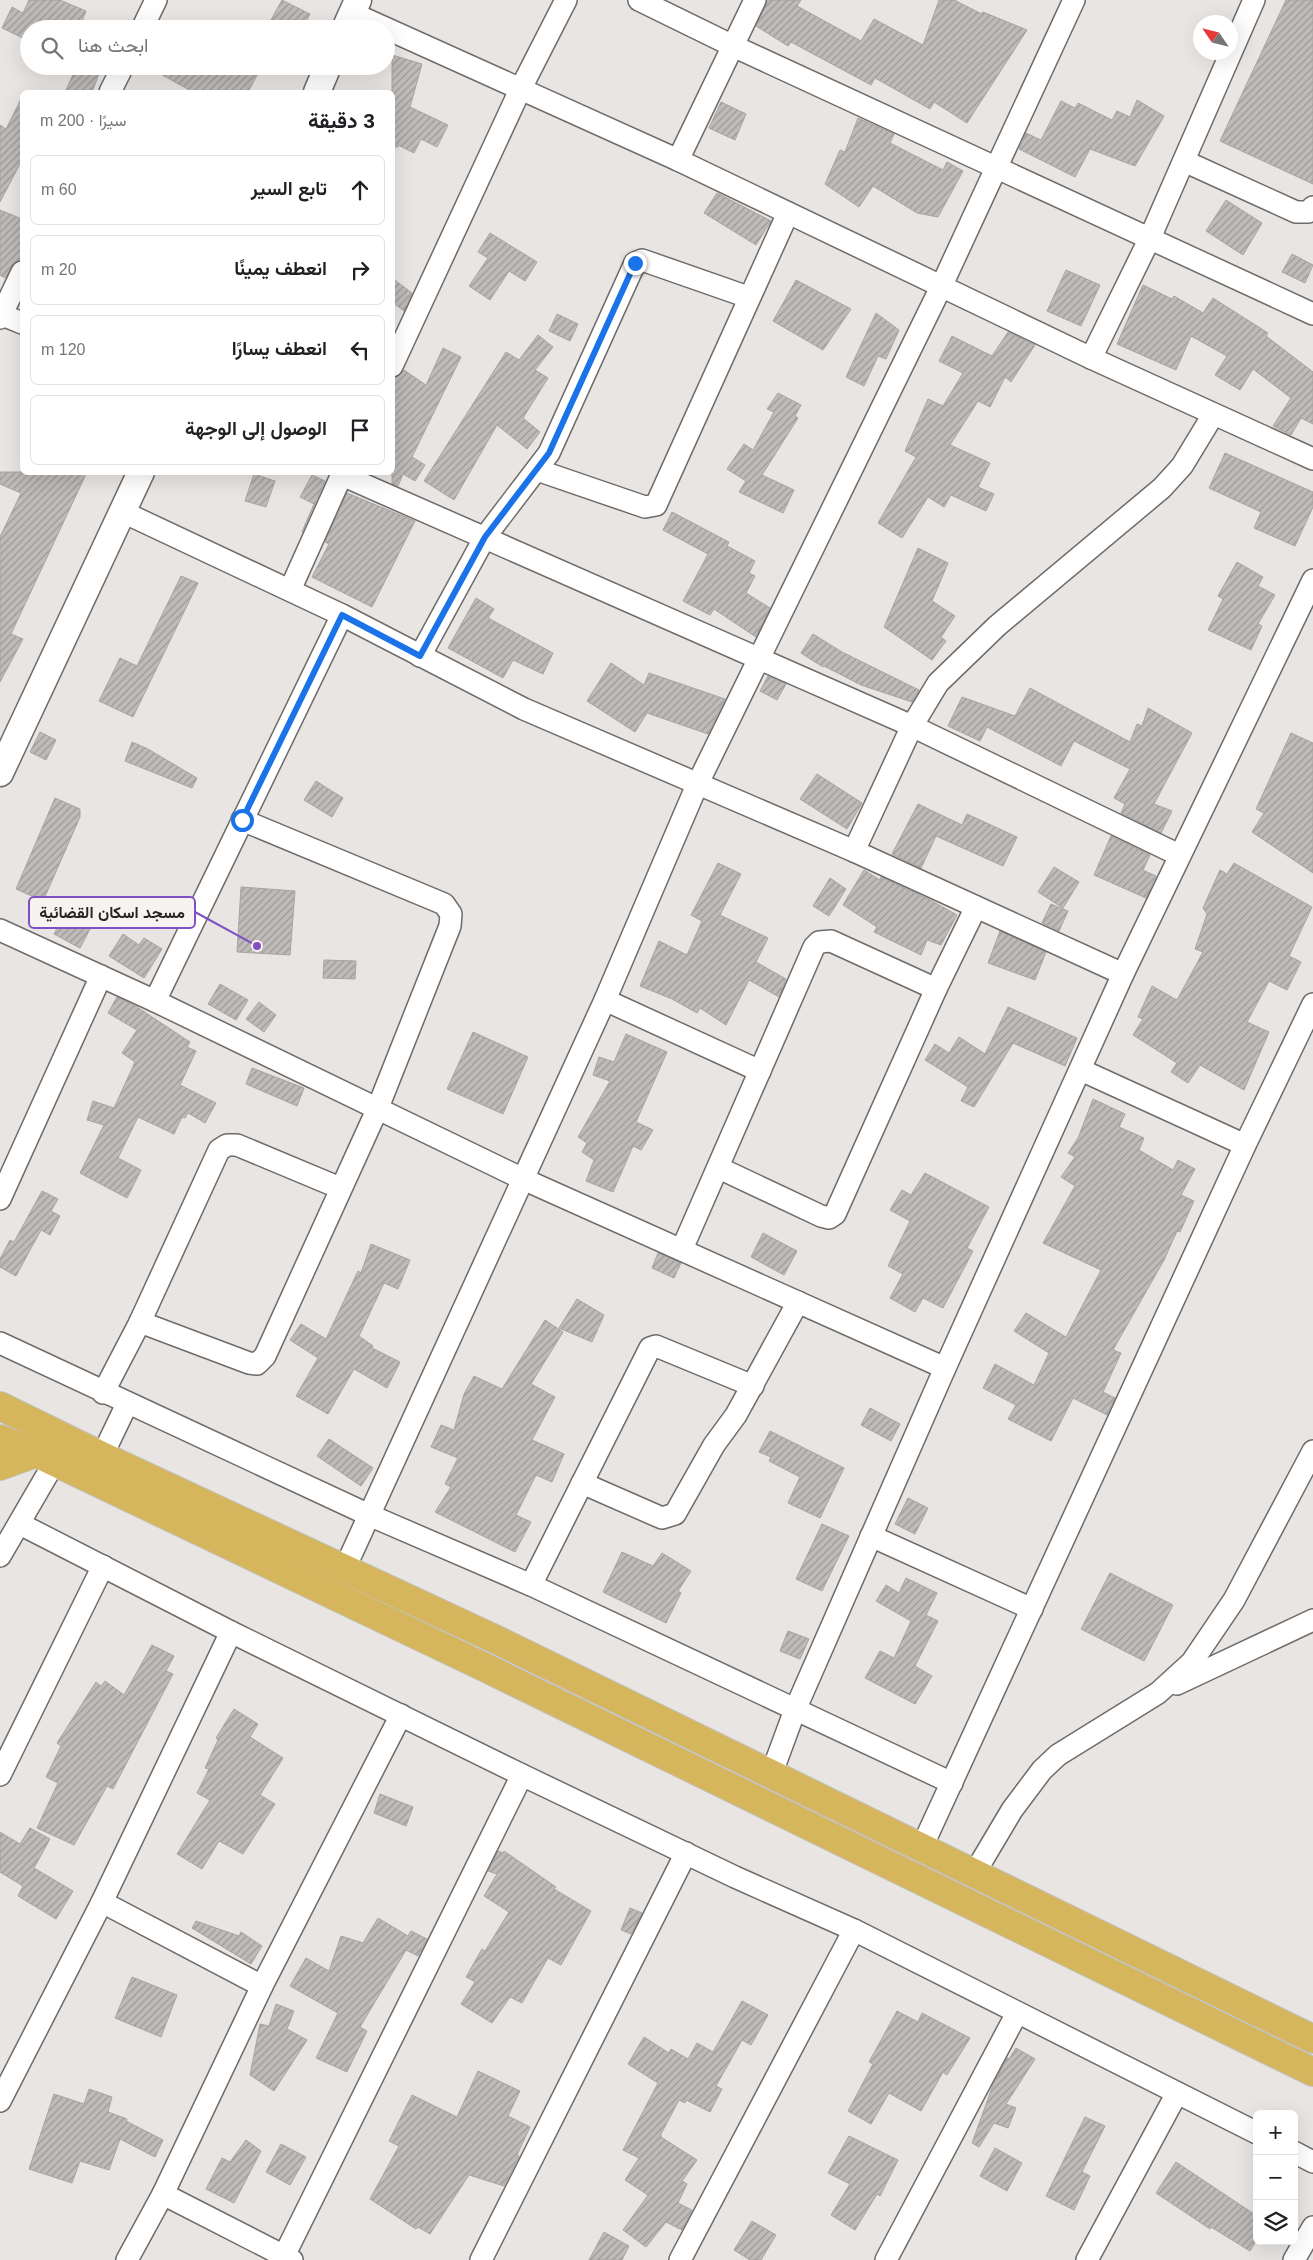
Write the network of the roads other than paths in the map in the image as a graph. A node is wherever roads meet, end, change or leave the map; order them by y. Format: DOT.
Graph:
graph roads {
  1 [pos="156,0"];
  2 [pos="566,0"];
  3 [pos="639,0"];
  4 [pos="755,0"];
  5 [pos="1074,0"];
  6 [pos="1254,0"];
  7 [pos="352,14"];
  8 [pos="146,20"];
  9 [pos="365,20"];
  10 [pos="395,33"];
  11 [pos="731,45"];
  12 [pos="118,75"];
  13 [pos="324,75"];
  14 [pos="111,90"];
  15 [pos="318,90"];
  16 [pos="520,90"];
  17 [pos="678,160"];
  18 [pos="1184,161"];
  19 [pos="996,168"];
  20 [pos="1313,207"];
  21 [pos="788,213"];
  22 [pos="1149,240"];
  23 [pos="20,276"];
  24 [pos="941,286"];
  25 [pos="748,297"];
  26 [pos="1313,314"];
  27 [pos="0,315"];
  28 [pos="20,322"];
  29 [pos="1091,358"];
  30 [pos="395,360"];
  31 [pos="1212,415"];
  32 [pos="1313,459"];
  33 [pos="537,470"];
  34 [pos="140,475"];
  35 [pos="343,475"];
  36 [pos="345,475"];
  37 [pos="123,512"];
  38 [pos="485,537"];
  39 [pos="1313,580"];
  40 [pos="290,590"];
  41 [pos="342,615"];
  42 [pos="1304,622"];
  43 [pos="420,656"];
  44 [pos="758,659"];
  45 [pos="912,726"];
  46 [pos="0,773"];
  47 [pos="697,785"];
  48 [pos="242,820"];
  49 [pos="854,851"];
  50 [pos="1179,855"];
  51 [pos="976,907"];
  52 [pos="0,930"];
  53 [pos="1123,974"];
  54 [pos="101,976"];
  55 [pos="936,989"];
  56 [pos="605,1000"];
  57 [pos="155,1001"];
  58 [pos="1313,1004"];
  59 [pos="1081,1070"];
  60 [pos="760,1071"];
  61 [pos="377,1110"];
  62 [pos="1245,1146"];
  63 [pos="719,1168"];
  64 [pos="523,1179"];
  65 [pos="340,1188"];
  66 [pos="0,1199"];
  67 [pos="682,1249"];
  68 [pos="798,1302"];
  69 [pos="140,1322"];
  70 [pos="0,1343"];
  71 [pos="945,1368"];
  72 [pos="753,1386"];
  73 [pos="103,1393"];
  74 [pos="127,1404"];
  75 [pos="0,1406"];
  76 [pos="0,1439"];
  77 [pos="1313,1450"];
  78 [pos="102,1456"];
  79 [pos="45,1458"];
  80 [pos="0,1466"];
  81 [pos="582,1483"];
  82 [pos="369,1515"];
  83 [pos="20,1524"];
  84 [pos="871,1536"];
  85 [pos="0,1556"];
  86 [pos="103,1566"];
  87 [pos="345,1568"];
  88 [pos="531,1585"];
  89 [pos="1032,1609"];
  90 [pos="1313,1620"];
  91 [pos="231,1632"];
  92 [pos="1158,1693"];
  93 [pos="795,1710"];
  94 [pos="401,1715"];
  95 [pos="522,1774"];
  96 [pos="0,1775"];
  97 [pos="771,1775"];
  98 [pos="952,1783"];
  99 [pos="921,1850"];
  100 [pos="686,1853"];
  101 [pos="974,1874"];
  102 [pos="102,1902"];
  103 [pos="854,1930"];
  104 [pos="262,1986"];
  105 [pos="1017,2013"];
  106 [pos="1313,2039"];
  107 [pos="1313,2072"];
  108 [pos="1177,2093"];
  109 [pos="0,2101"];
  110 [pos="1253,2131"];
  111 [pos="1298,2154"];
  112 [pos="1313,2162"];
  113 [pos="163,2194"];
  114 [pos="1313,2227"];
  115 [pos="288,2258"];
  116 [pos="127,2260"];
  117 [pos="481,2260"];
  118 [pos="680,2260"];
  119 [pos="886,2260"];
  120 [pos="1087,2260"];
  121 [pos="1294,2260"];
  1 -- 8 [label="street"];
  2 -- 16 [label="street"];
  3 -- 11 [label="street"];
  4 -- 11 [label="street"];
  5 -- 19 [label="street"];
  6 -- 18 [label="street"];
  7 -- 9 [label="street"];
  10 -- 16 [label="street"];
  11 -- 17 [label="street"];
  11 -- 19 [label="street"];
  12 -- 14 [label="street"];
  13 -- 15 [label="street"];
  16 -- 17 [label="street"];
  16 -- 30 [label="street"];
  17 -- 21 [label="street"];
  18 -- 20 [label="street"];
  18 -- 22 [label="street"];
  19 -- 22 [label="street"];
  19 -- 24 [label="street"];
  21 -- 24 [label="street"];
  21 -- 25 [label="street"];
  22 -- 26 [label="street"];
  22 -- 29 [label="street"];
  23 -- 27 [label="street"];
  24 -- 29 [label="street"];
  24 -- 44 [label="street"];
  25 -- 33 [label="street"];
  25 -- 33 [label="street"];
  27 -- 28 [label="street"];
  29 -- 31 [label="street"];
  31 -- 32 [label="street"];
  31 -- 45 [label="street"];
  33 -- 38 [label="street"];
  34 -- 37 [label="street"];
  35 -- 40 [label="street"];
  36 -- 38 [label="street"];
  37 -- 40 [label="street"];
  37 -- 46 [label="street"];
  38 -- 43 [label="street"];
  38 -- 44 [label="street"];
  39 -- 42 [label="street"];
  40 -- 41 [label="street"];
  41 -- 43 [label="street"];
  41 -- 48 [label="street"];
  42 -- 50 [label="street"];
  43 -- 47 [label="street"];
  44 -- 45 [label="street"];
  44 -- 47 [label="street"];
  45 -- 49 [label="street"];
  45 -- 50 [label="street"];
  47 -- 49 [label="street"];
  47 -- 56 [label="street"];
  48 -- 57 [label="street"];
  48 -- 61 [label="street"];
  49 -- 51 [label="street"];
  50 -- 53 [label="street"];
  51 -- 53 [label="street"];
  51 -- 55 [label="street"];
  52 -- 54 [label="street"];
  53 -- 59 [label="street"];
  54 -- 57 [label="street"];
  54 -- 66 [label="street"];
  55 -- 60 [label="street"];
  55 -- 63 [label="street"];
  56 -- 60 [label="street"];
  56 -- 64 [label="street"];
  57 -- 61 [label="street"];
  58 -- 62 [label="street"];
  59 -- 62 [label="street"];
  59 -- 71 [label="street"];
  60 -- 63 [label="street"];
  61 -- 64 [label="street"];
  61 -- 65 [label="street"];
  62 -- 89 [label="street"];
  63 -- 67 [label="street"];
  64 -- 67 [label="street"];
  64 -- 82 [label="street"];
  65 -- 69 [label="street"];
  65 -- 69 [label="street"];
  67 -- 68 [label="street"];
  68 -- 71 [label="street"];
  68 -- 72 [label="street"];
  69 -- 73 [label="street"];
  70 -- 73 [label="street"];
  71 -- 84 [label="street"];
  72 -- 81 [label="street"];
  72 -- 81 [label="street"];
  73 -- 74 [label="street"];
  74 -- 78 [label="street"];
  74 -- 82 [label="street"];
  75 -- 78 [label="highway"];
  76 -- 79 [label="highway"];
  77 -- 92 [label="street"];
  78 -- 87 [label="highway"];
  79 -- 80 [label="highway"];
  79 -- 83 [label="street"];
  79 -- 107 [label="highway"];
  81 -- 88 [label="street"];
  82 -- 87 [label="street"];
  82 -- 88 [label="street"];
  83 -- 85 [label="street"];
  83 -- 86 [label="street"];
  84 -- 89 [label="street"];
  84 -- 93 [label="street"];
  86 -- 91 [label="street"];
  86 -- 96 [label="street"];
  87 -- 97 [label="highway"];
  88 -- 93 [label="street"];
  89 -- 98 [label="street"];
  90 -- 92 [label="street"];
  91 -- 94 [label="street"];
  91 -- 102 [label="street"];
  92 -- 101 [label="street"];
  93 -- 97 [label="street"];
  93 -- 98 [label="street"];
  94 -- 95 [label="street"];
  94 -- 104 [label="street"];
  95 -- 100 [label="street"];
  95 -- 115 [label="street"];
  97 -- 99 [label="highway"];
  98 -- 99 [label="street"];
  99 -- 101 [label="highway"];
  100 -- 103 [label="street"];
  100 -- 117 [label="street"];
  101 -- 106 [label="highway"];
  102 -- 104 [label="street"];
  102 -- 109 [label="street"];
  103 -- 105 [label="street"];
  103 -- 118 [label="street"];
  104 -- 113 [label="street"];
  105 -- 108 [label="street"];
  105 -- 119 [label="street"];
  108 -- 110 [label="street"];
  108 -- 120 [label="street"];
  111 -- 112 [label="street"];
  113 -- 115 [label="street"];
  113 -- 116 [label="street"];
  114 -- 121 [label="street"];
}
